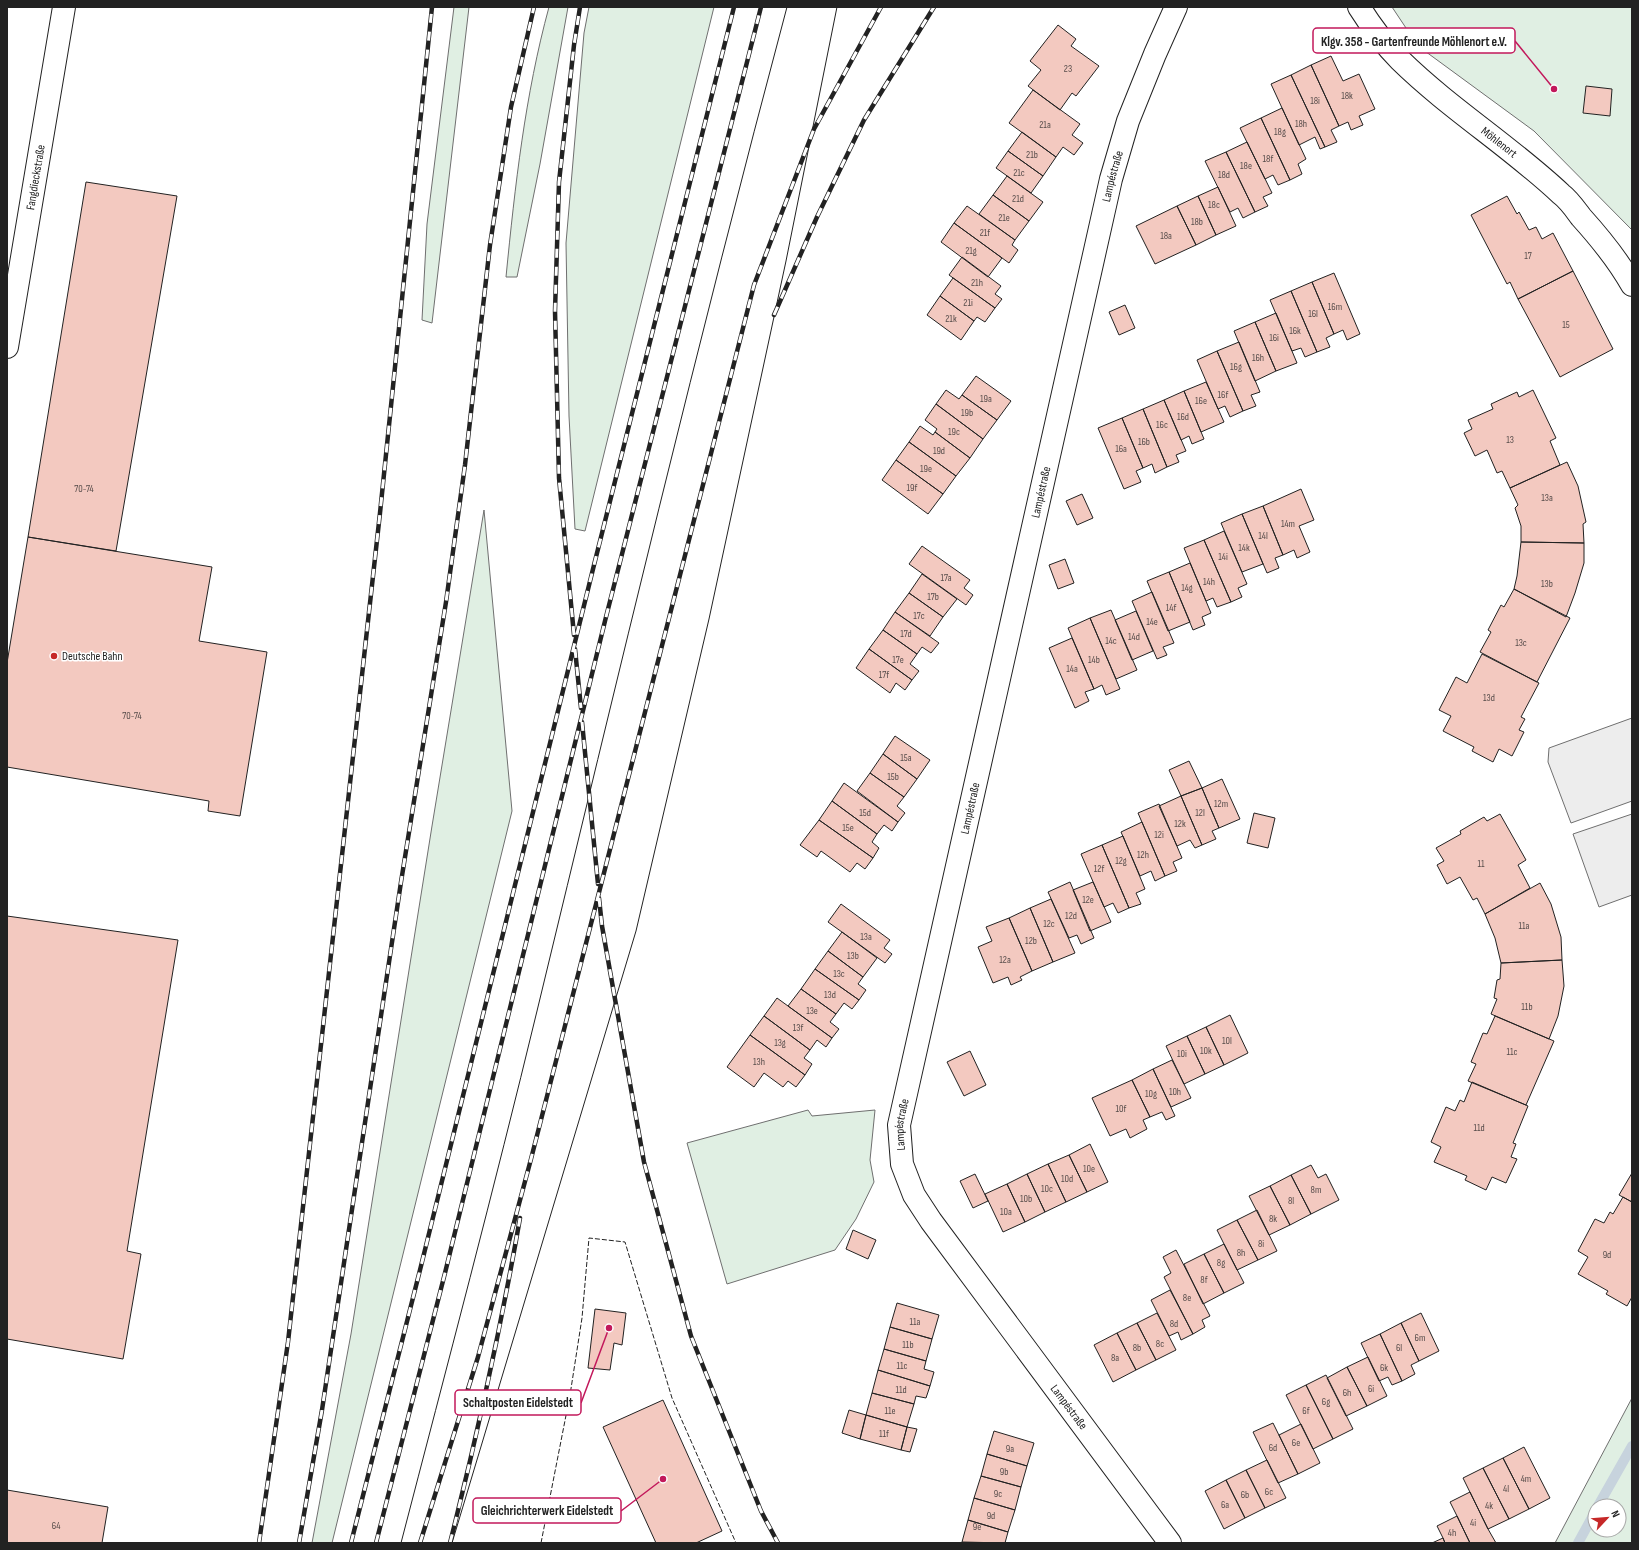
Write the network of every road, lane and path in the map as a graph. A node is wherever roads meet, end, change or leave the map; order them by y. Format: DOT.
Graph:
graph roads {
  1 [pos="64,7"];
  2 [pos="1176,7"];
  3 [pos="1359,7"];
  4 [pos="1632,285"];
  5 [pos="7,347"];
  6 [pos="1170,1543"];
  1 -- 5 [label="street, Fangdieckstraße"];
  2 -- 6 [label="street, Lampéstraße"];
  3 -- 4 [label="street, Möhlenort"];
}
